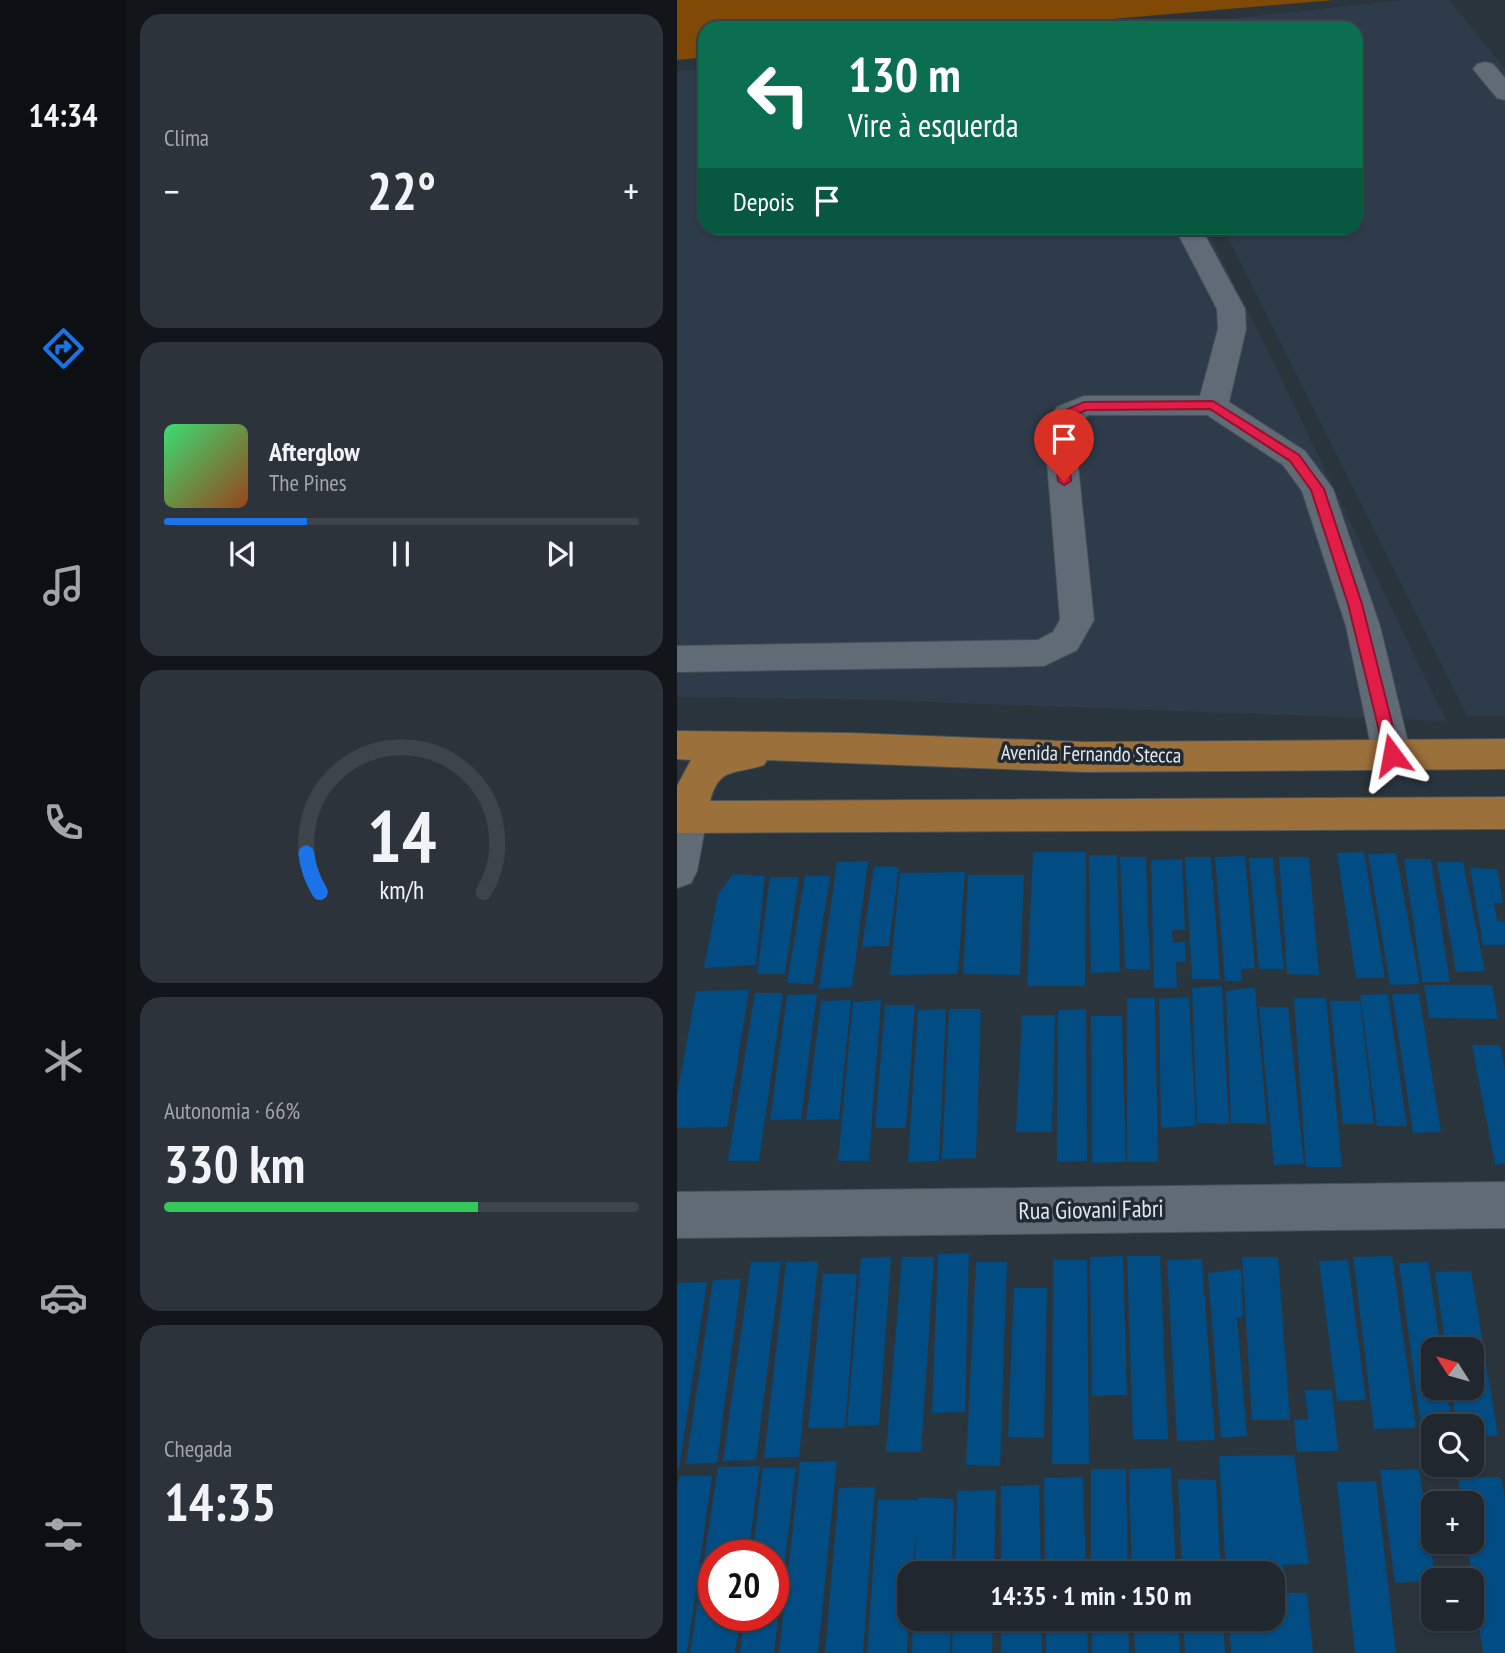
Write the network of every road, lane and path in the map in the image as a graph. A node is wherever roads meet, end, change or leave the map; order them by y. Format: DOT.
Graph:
graph roads {
  1 [pos="1485,69"];
  2 [pos="1505,93"];
  3 [pos="1192,235"];
  4 [pos="1213,405"];
  5 [pos="677,659"];
  6 [pos="677,745"];
  7 [pos="851,747"];
  8 [pos="1505,754"];
  9 [pos="1392,755"];
  10 [pos="1505,813"];
  11 [pos="683,817"];
  12 [pos="677,871"];
  13 [pos="1505,1205"];
  14 [pos="677,1215"];
  1 -- 2 [label="street"];
  3 -- 4 [label="street"];
  4 -- 5 [label="street"];
  4 -- 9 [label="street"];
  6 -- 7 [label="main road, Avenida Fernando Stecca"];
  7 -- 9 [label="main road, Avenida Fernando Stecca"];
  7 -- 11 [label="main road"];
  8 -- 9 [label="main road, Avenida Fernando Stecca"];
  10 -- 11 [label="main road"];
  11 -- 12 [label="street"];
  13 -- 14 [label="street, Rua Giovani Fabri"];
}
